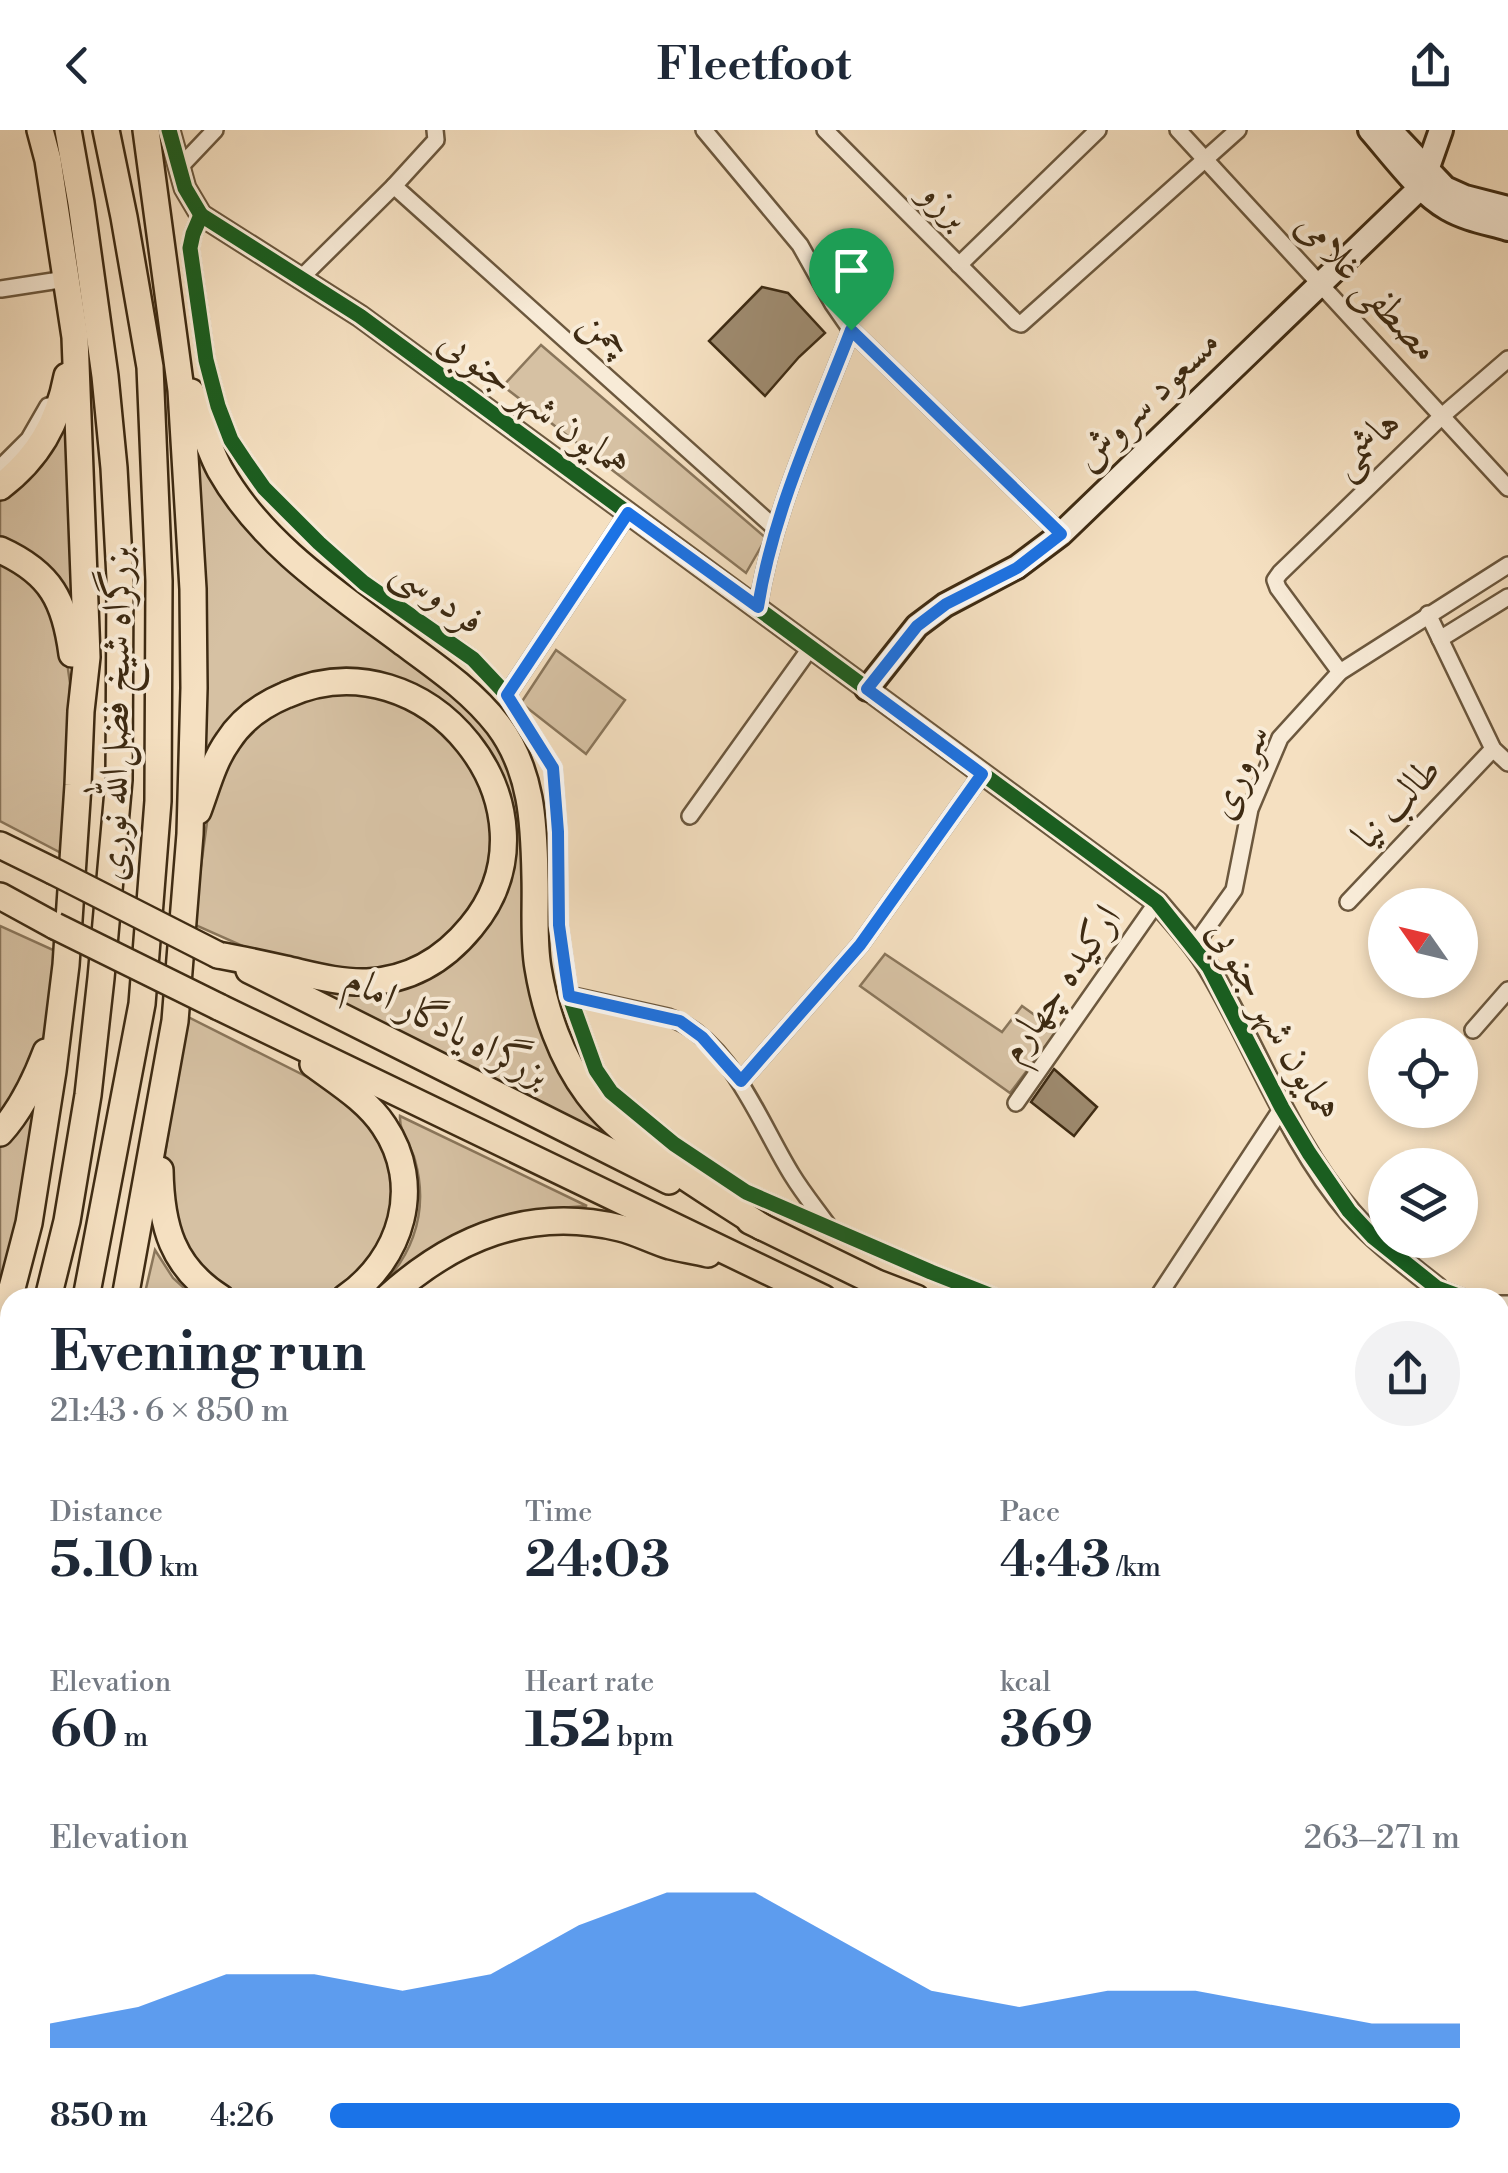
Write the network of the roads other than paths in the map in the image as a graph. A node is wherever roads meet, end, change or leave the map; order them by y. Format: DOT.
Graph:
graph roads {
  1 [pos="42,130"];
  2 [pos="68,130"];
  3 [pos="106,130"];
  4 [pos="146,130"];
  5 [pos="169,130"];
  6 [pos="215,130"];
  7 [pos="704,130"];
  8 [pos="825,130"];
  9 [pos="1098,130"];
  10 [pos="1178,130"];
  11 [pos="1238,130"];
  12 [pos="1370,130"];
  13 [pos="1390,130"];
  14 [pos="1441,130"];
  15 [pos="436,131"];
  16 [pos="1205,160"];
  17 [pos="178,169"];
  18 [pos="1425,179"];
  19 [pos="394,186"];
  20 [pos="1508,208"];
  21 [pos="201,215"];
  22 [pos="1508,229"];
  23 [pos="958,265"];
  24 [pos="66,279"];
  25 [pos="299,280"];
  26 [pos="1320,286"];
  27 [pos="1,289"];
  28 [pos="851,330"];
  29 [pos="175,332"];
  30 [pos="75,337"];
  31 [pos="1508,359"];
  32 [pos="48,406"];
  33 [pos="1442,416"];
  34 [pos="0,468"];
  35 [pos="0,487"];
  36 [pos="1508,488"];
  37 [pos="628,513"];
  38 [pos="776,528"];
  39 [pos="1061,534"];
  40 [pos="0,550"];
  41 [pos="1508,564"];
  42 [pos="1508,598"];
  43 [pos="758,607"];
  44 [pos="1428,614"];
  45 [pos="1440,639"];
  46 [pos="811,647"];
  47 [pos="1340,672"];
  48 [pos="867,689"];
  49 [pos="507,695"];
  50 [pos="80,711"];
  51 [pos="1493,748"];
  52 [pos="1508,763"];
  53 [pos="982,774"];
  54 [pos="690,816"];
  55 [pos="190,834"];
  56 [pos="0,845"];
  57 [pos="0,896"];
  58 [pos="1157,902"];
  59 [pos="1348,902"];
  60 [pos="0,912"];
  61 [pos="55,926"];
  62 [pos="1194,946"];
  63 [pos="218,954"];
  64 [pos="1508,990"];
  65 [pos="569,996"];
  66 [pos="60,1014"];
  67 [pos="1478,1024"];
  68 [pos="268,1031"];
  69 [pos="741,1081"];
  70 [pos="1016,1103"];
  71 [pos="1282,1108"];
  72 [pos="157,1124"];
  73 [pos="0,1133"];
  74 [pos="762,1227"];
  75 [pos="829,1227"];
  76 [pos="752,1264"];
  77 [pos="12,1288"];
  78 [pos="50,1288"];
  79 [pos="88,1288"];
  80 [pos="127,1288"];
  81 [pos="208,1288"];
  82 [pos="359,1288"];
  83 [pos="399,1288"];
  84 [pos="802,1288"];
  85 [pos="890,1288"];
  86 [pos="972,1288"];
  87 [pos="1165,1288"];
  88 [pos="1433,1288"];
  1 -- 24 [label="highway"];
  2 -- 78 [label="highway, بزرگراه شیخ فضل‌الله نوری"];
  3 -- 79 [label="highway, بزرگراه شیخ فضل‌الله نوری"];
  4 -- 29 [label="highway"];
  5 -- 17 [label="street"];
  6 -- 17 [label="street"];
  7 -- 28 [label="street"];
  8 -- 23 [label="street, برزو"];
  9 -- 23 [label="street"];
  10 -- 16 [label="street, مصطفی غلامی"];
  11 -- 16 [label="street"];
  12 -- 18 [label="main road"];
  13 -- 18 [label="main road"];
  14 -- 18 [label="main road, مسعود سروش"];
  15 -- 19 [label="street"];
  16 -- 23 [label="street, برزو"];
  16 -- 26 [label="street, مصطفی غلامی"];
  17 -- 21 [label="street"];
  18 -- 20 [label="main road"];
  18 -- 22 [label="main road"];
  18 -- 26 [label="main road, مسعود سروش"];
  19 -- 25 [label="street"];
  19 -- 38 [label="street, چمن"];
  21 -- 25 [label="street, همایون‌ شهر جنوبی"];
  21 -- 49 [label="street, فردوسی"];
  24 -- 27 [label="street"];
  24 -- 30 [label="highway"];
  25 -- 37 [label="street, همایون‌ شهر جنوبی"];
  26 -- 33 [label="street, مصطفی غلامی"];
  26 -- 39 [label="main road, مسعود سروش"];
  28 -- 38 [label="street"];
  28 -- 39 [label="street"];
  29 -- 55 [label="highway"];
  29 -- 74 [label="highway"];
  30 -- 35 [label="highway"];
  30 -- 50 [label="highway"];
  31 -- 33 [label="street, هاشمی"];
  32 -- 34 [label="street"];
  33 -- 36 [label="street, مصطفی غلامی"];
  33 -- 47 [label="street, هاشمی"];
  37 -- 43 [label="street, همایون‌ شهر جنوبی"];
  37 -- 49 [label="street"];
  38 -- 43 [label="street"];
  39 -- 48 [label="main road, مسعود سروش"];
  40 -- 50 [label="highway"];
  41 -- 44 [label="street, سروری"];
  42 -- 45 [label="street"];
  43 -- 46 [label="street, همایون‌ شهر جنوبی"];
  44 -- 45 [label="street"];
  44 -- 47 [label="street, سروری"];
  45 -- 51 [label="street"];
  46 -- 48 [label="street, همایون‌ شهر جنوبی"];
  46 -- 54 [label="street"];
  47 -- 62 [label="street, سروری"];
  48 -- 53 [label="street, همایون‌ شهر جنوبی"];
  49 -- 65 [label="street, فردوسی"];
  50 -- 66 [label="highway"];
  51 -- 52 [label="street"];
  51 -- 59 [label="street, طالب‌ نیا"];
  53 -- 58 [label="street, همایون‌ شهر جنوبی"];
  53 -- 69 [label="street"];
  55 -- 63 [label="highway"];
  55 -- 72 [label="highway"];
  56 -- 63 [label="highway, بزرگراه یادگار امام, bridge"];
  57 -- 61 [label="highway, بزرگراه یادگار امام"];
  58 -- 62 [label="street, همایون‌ شهر جنوبی"];
  58 -- 70 [label="street, ارکیده چهارم"];
  60 -- 61 [label="highway"];
  61 -- 68 [label="highway, بزرگراه یادگار امام, bridge"];
  62 -- 71 [label="street, همایون‌ شهر جنوبی"];
  63 -- 74 [label="highway, بزرگراه یادگار امام"];
  64 -- 67 [label="street"];
  65 -- 69 [label="street"];
  65 -- 75 [label="street, فردوسی"];
  66 -- 73 [label="highway"];
  66 -- 77 [label="highway"];
  68 -- 76 [label="highway, بزرگراه یادگار امام"];
  68 -- 82 [label="highway"];
  69 -- 75 [label="street"];
  71 -- 87 [label="street"];
  71 -- 88 [label="street, همایون‌ شهر جنوبی"];
  72 -- 80 [label="highway"];
  72 -- 81 [label="highway"];
  74 -- 85 [label="highway, بزرگراه یادگار امام"];
  75 -- 86 [label="street, فردوسی"];
  76 -- 83 [label="highway"];
  76 -- 84 [label="highway, بزرگراه یادگار امام"];
}
